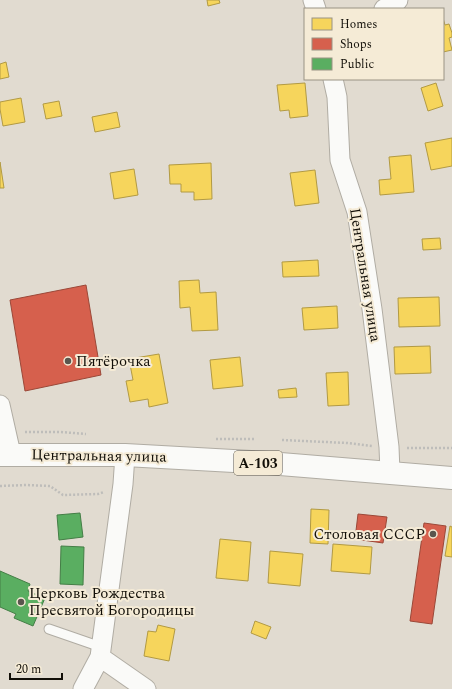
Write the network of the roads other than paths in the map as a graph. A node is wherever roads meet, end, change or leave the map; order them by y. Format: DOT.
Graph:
graph roads {
  1 [pos="398,0"];
  2 [pos="386,8"];
  3 [pos="333,80"];
  4 [pos="0,405"];
  5 [pos="6,455"];
  6 [pos="125,455"];
  7 [pos="390,472"];
  8 [pos="452,478"];
  9 [pos="48,629"];
  10 [pos="101,652"];
  11 [pos="83,689"];
  12 [pos="146,689"];
  1 -- 2 [label="street"];
  3 -- 7 [label="street, Центральная улица"];
  4 -- 5 [label="street"];
  5 -- 6 [label="main road, Центральная улица / А-103"];
  6 -- 7 [label="main road, Центральная улица / А-103"];
  6 -- 10 [label="street"];
  7 -- 8 [label="main road, Центральная улица / А-103"];
  9 -- 10 [label="lane"];
  10 -- 11 [label="street"];
  10 -- 12 [label="street"];
}
